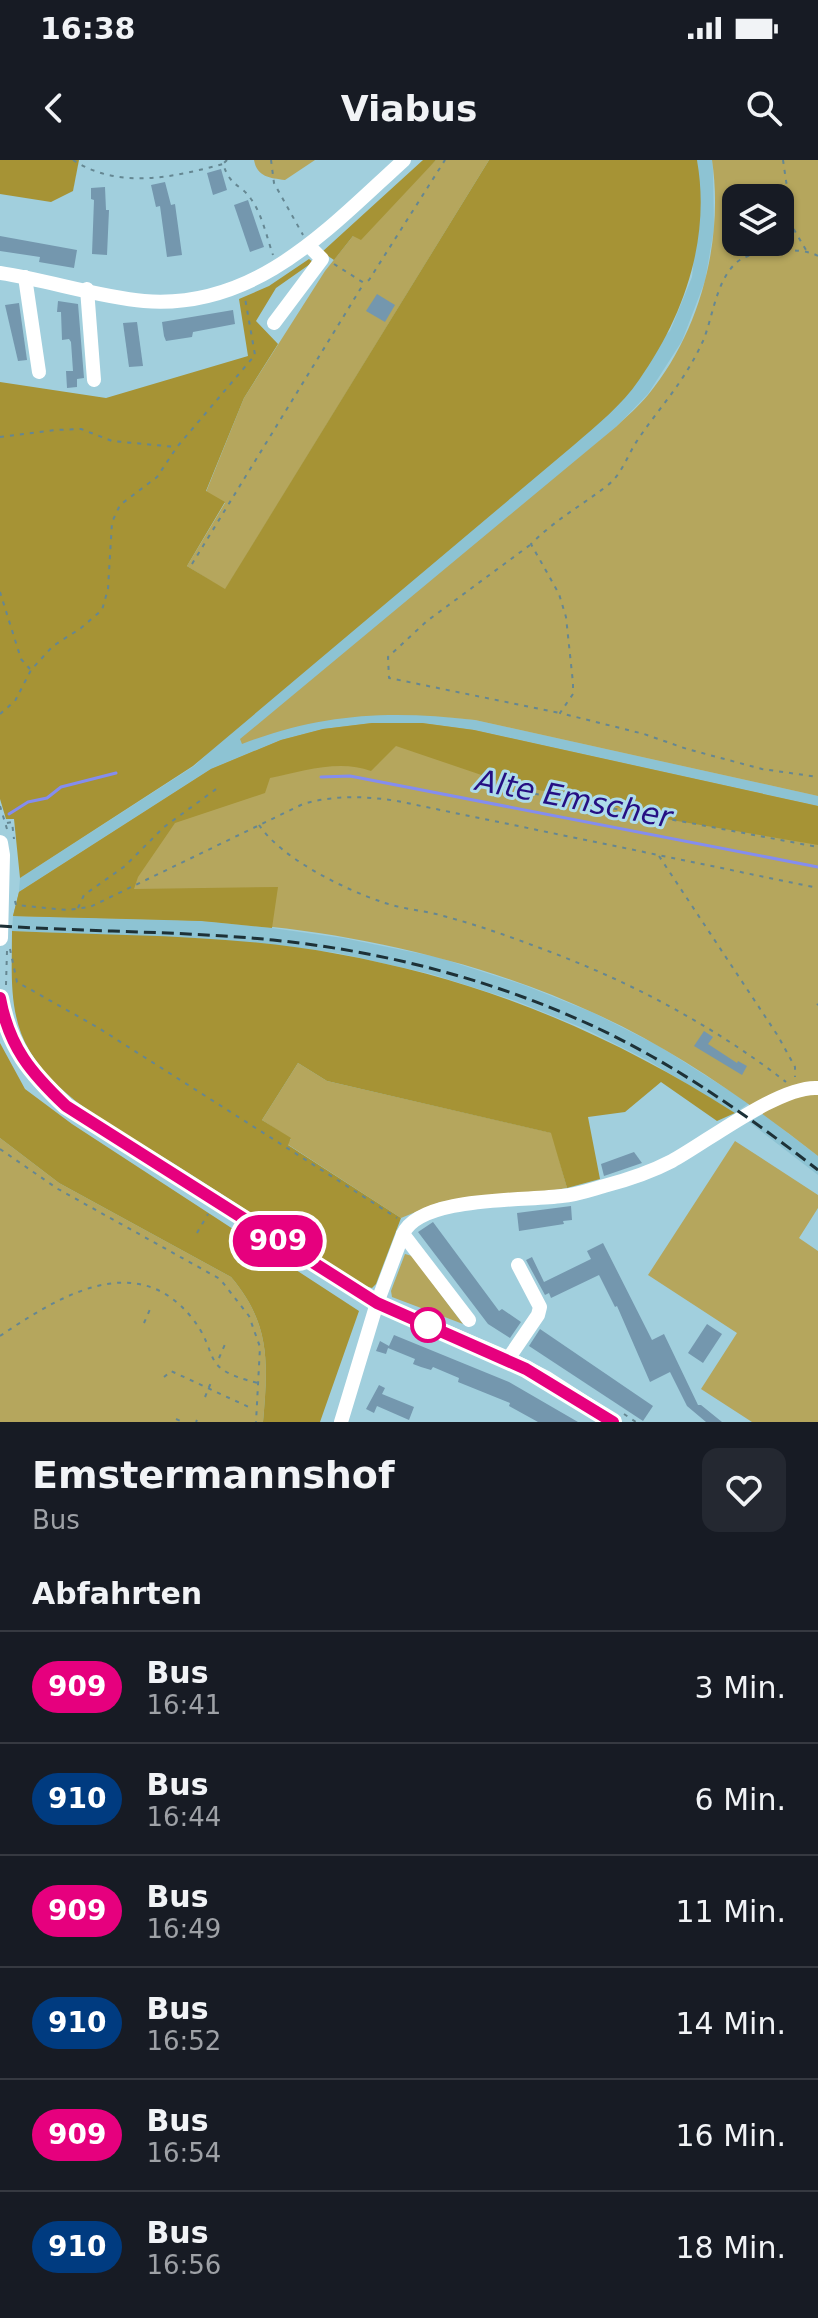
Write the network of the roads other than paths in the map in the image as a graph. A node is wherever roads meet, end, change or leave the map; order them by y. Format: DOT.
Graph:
graph roads {
  1 [pos="404,160"];
  2 [pos="309,246"];
  3 [pos="0,273"];
  4 [pos="25,277"];
  5 [pos="87,289"];
  6 [pos="274,323"];
  7 [pos="39,372"];
  8 [pos="94,380"];
  9 [pos="0,843"];
  10 [pos="3,936"];
  11 [pos="4,995"];
  12 [pos="818,1088"];
  13 [pos="401,1227"];
  14 [pos="518,1265"];
  15 [pos="377,1303"];
  16 [pos="469,1320"];
  17 [pos="508,1359"];
  18 [pos="341,1422"];
  19 [pos="613,1422"];
  1 -- 2 [label="street"];
  2 -- 5 [label="street"];
  2 -- 6 [label="street"];
  3 -- 4 [label="street"];
  4 -- 5 [label="street"];
  4 -- 7 [label="street"];
  5 -- 8 [label="street"];
  9 -- 10 [label="main road"];
  11 -- 15 [label="main road"];
  12 -- 13 [label="street"];
  13 -- 15 [label="street"];
  13 -- 16 [label="street"];
  14 -- 17 [label="street"];
  15 -- 17 [label="main road"];
  15 -- 18 [label="street"];
  17 -- 19 [label="main road"];
}
